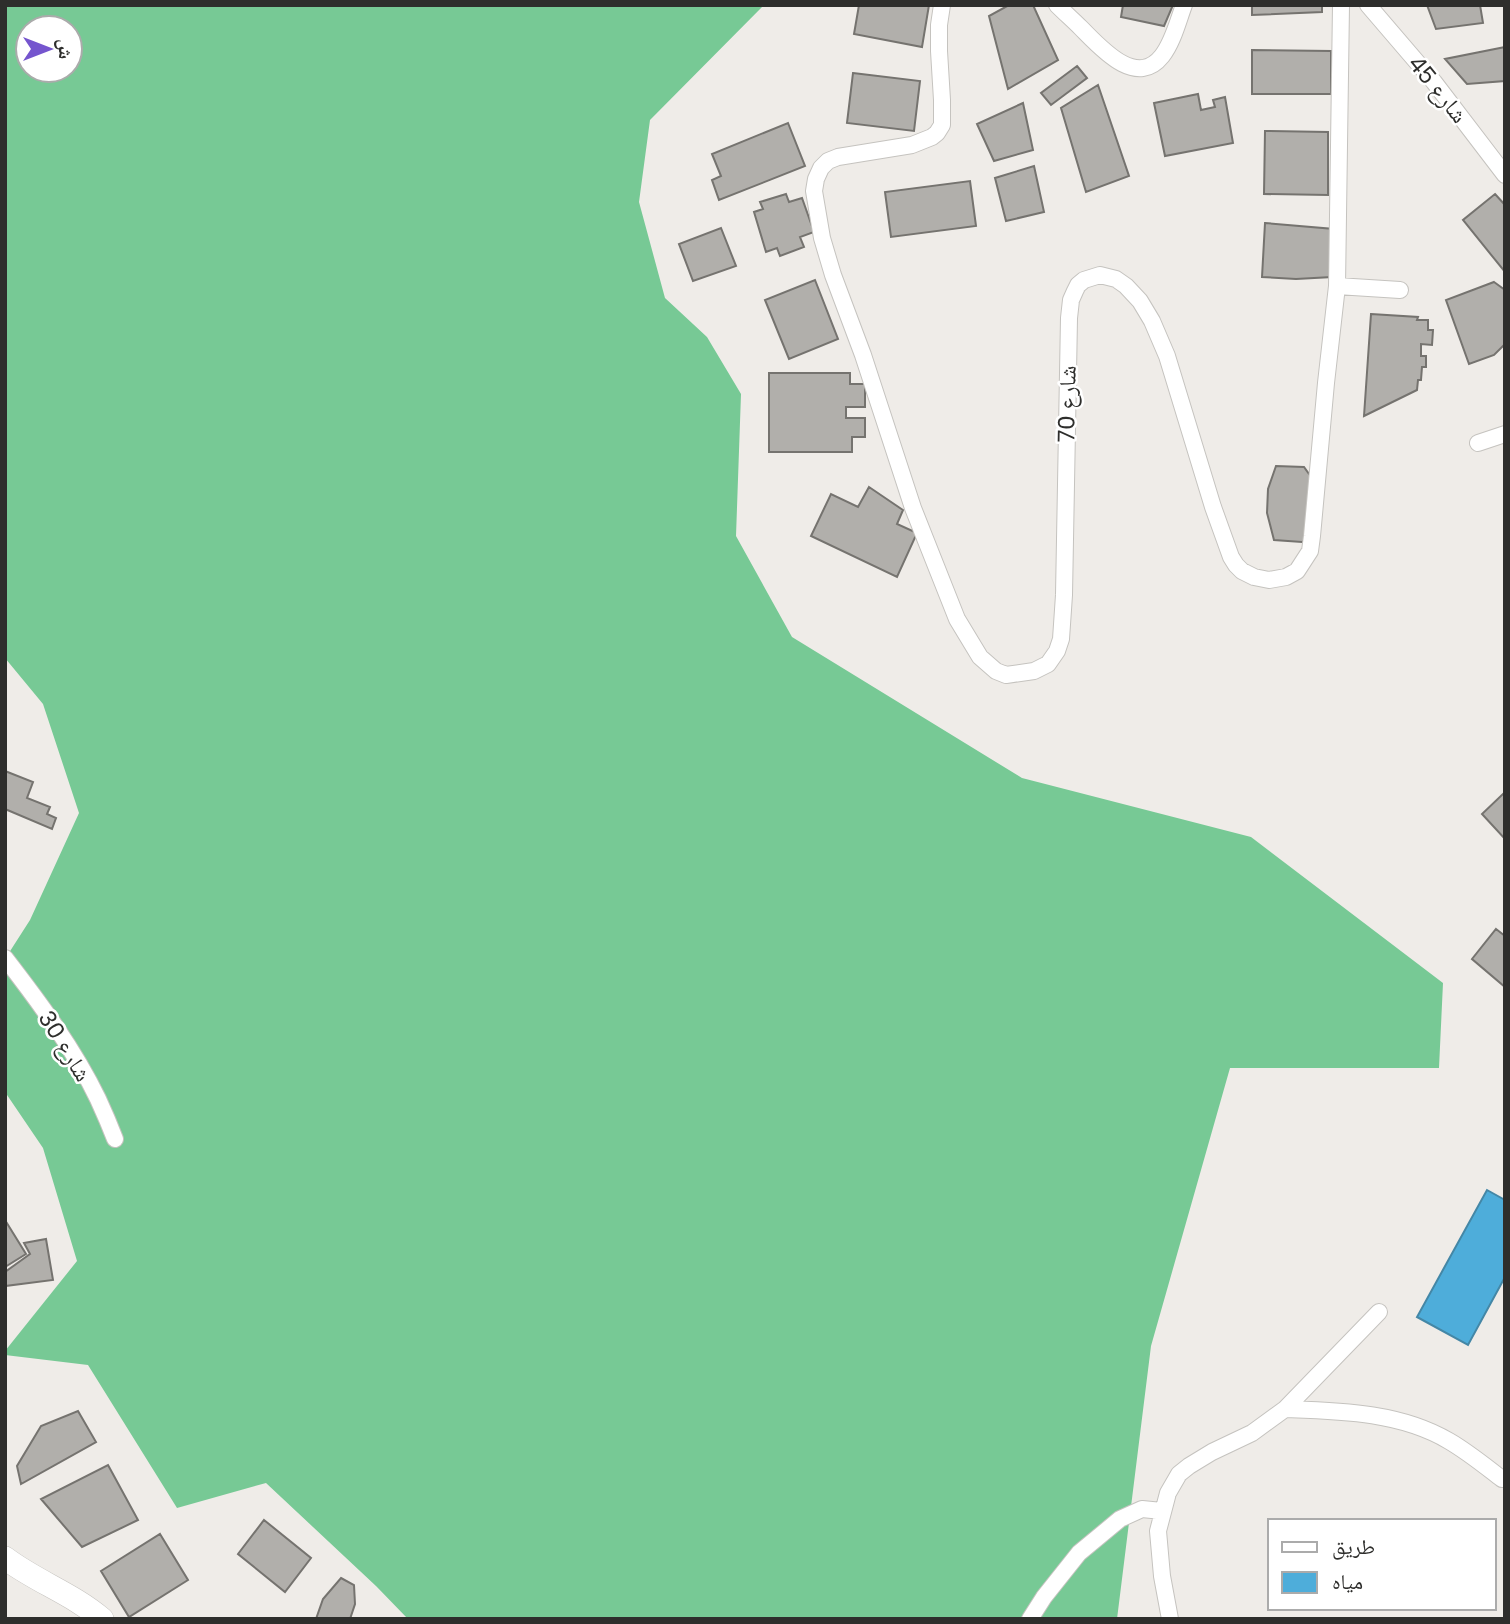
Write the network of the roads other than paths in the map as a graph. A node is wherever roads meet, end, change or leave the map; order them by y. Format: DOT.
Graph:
graph roads {
  1 [pos="942,5"];
  2 [pos="1057,5"];
  3 [pos="1184,5"];
  4 [pos="1341,5"];
  5 [pos="1368,5"];
  6 [pos="1505,175"];
  7 [pos="1337,286"];
  8 [pos="1400,290"];
  9 [pos="1505,434"];
  10 [pos="1478,443"];
  11 [pos="5,958"];
  12 [pos="116,1139"];
  13 [pos="1379,1312"];
  14 [pos="1285,1409"];
  15 [pos="1502,1479"];
  16 [pos="1162,1511"];
  17 [pos="9,1563"];
  18 [pos="102,1619"];
  19 [pos="1030,1619"];
  20 [pos="1170,1619"];
  1 -- 7 [label="street, شارع 70"];
  2 -- 3 [label="street"];
  4 -- 7 [label="street, شارع 70"];
  5 -- 6 [label="street, شارع 45"];
  7 -- 8 [label="street"];
  9 -- 10 [label="street"];
  11 -- 12 [label="street, شارع 30"];
  13 -- 14 [label="street"];
  14 -- 15 [label="street"];
  14 -- 16 [label="street"];
  16 -- 19 [label="street"];
  16 -- 20 [label="street"];
  17 -- 18 [label="street"];
}
